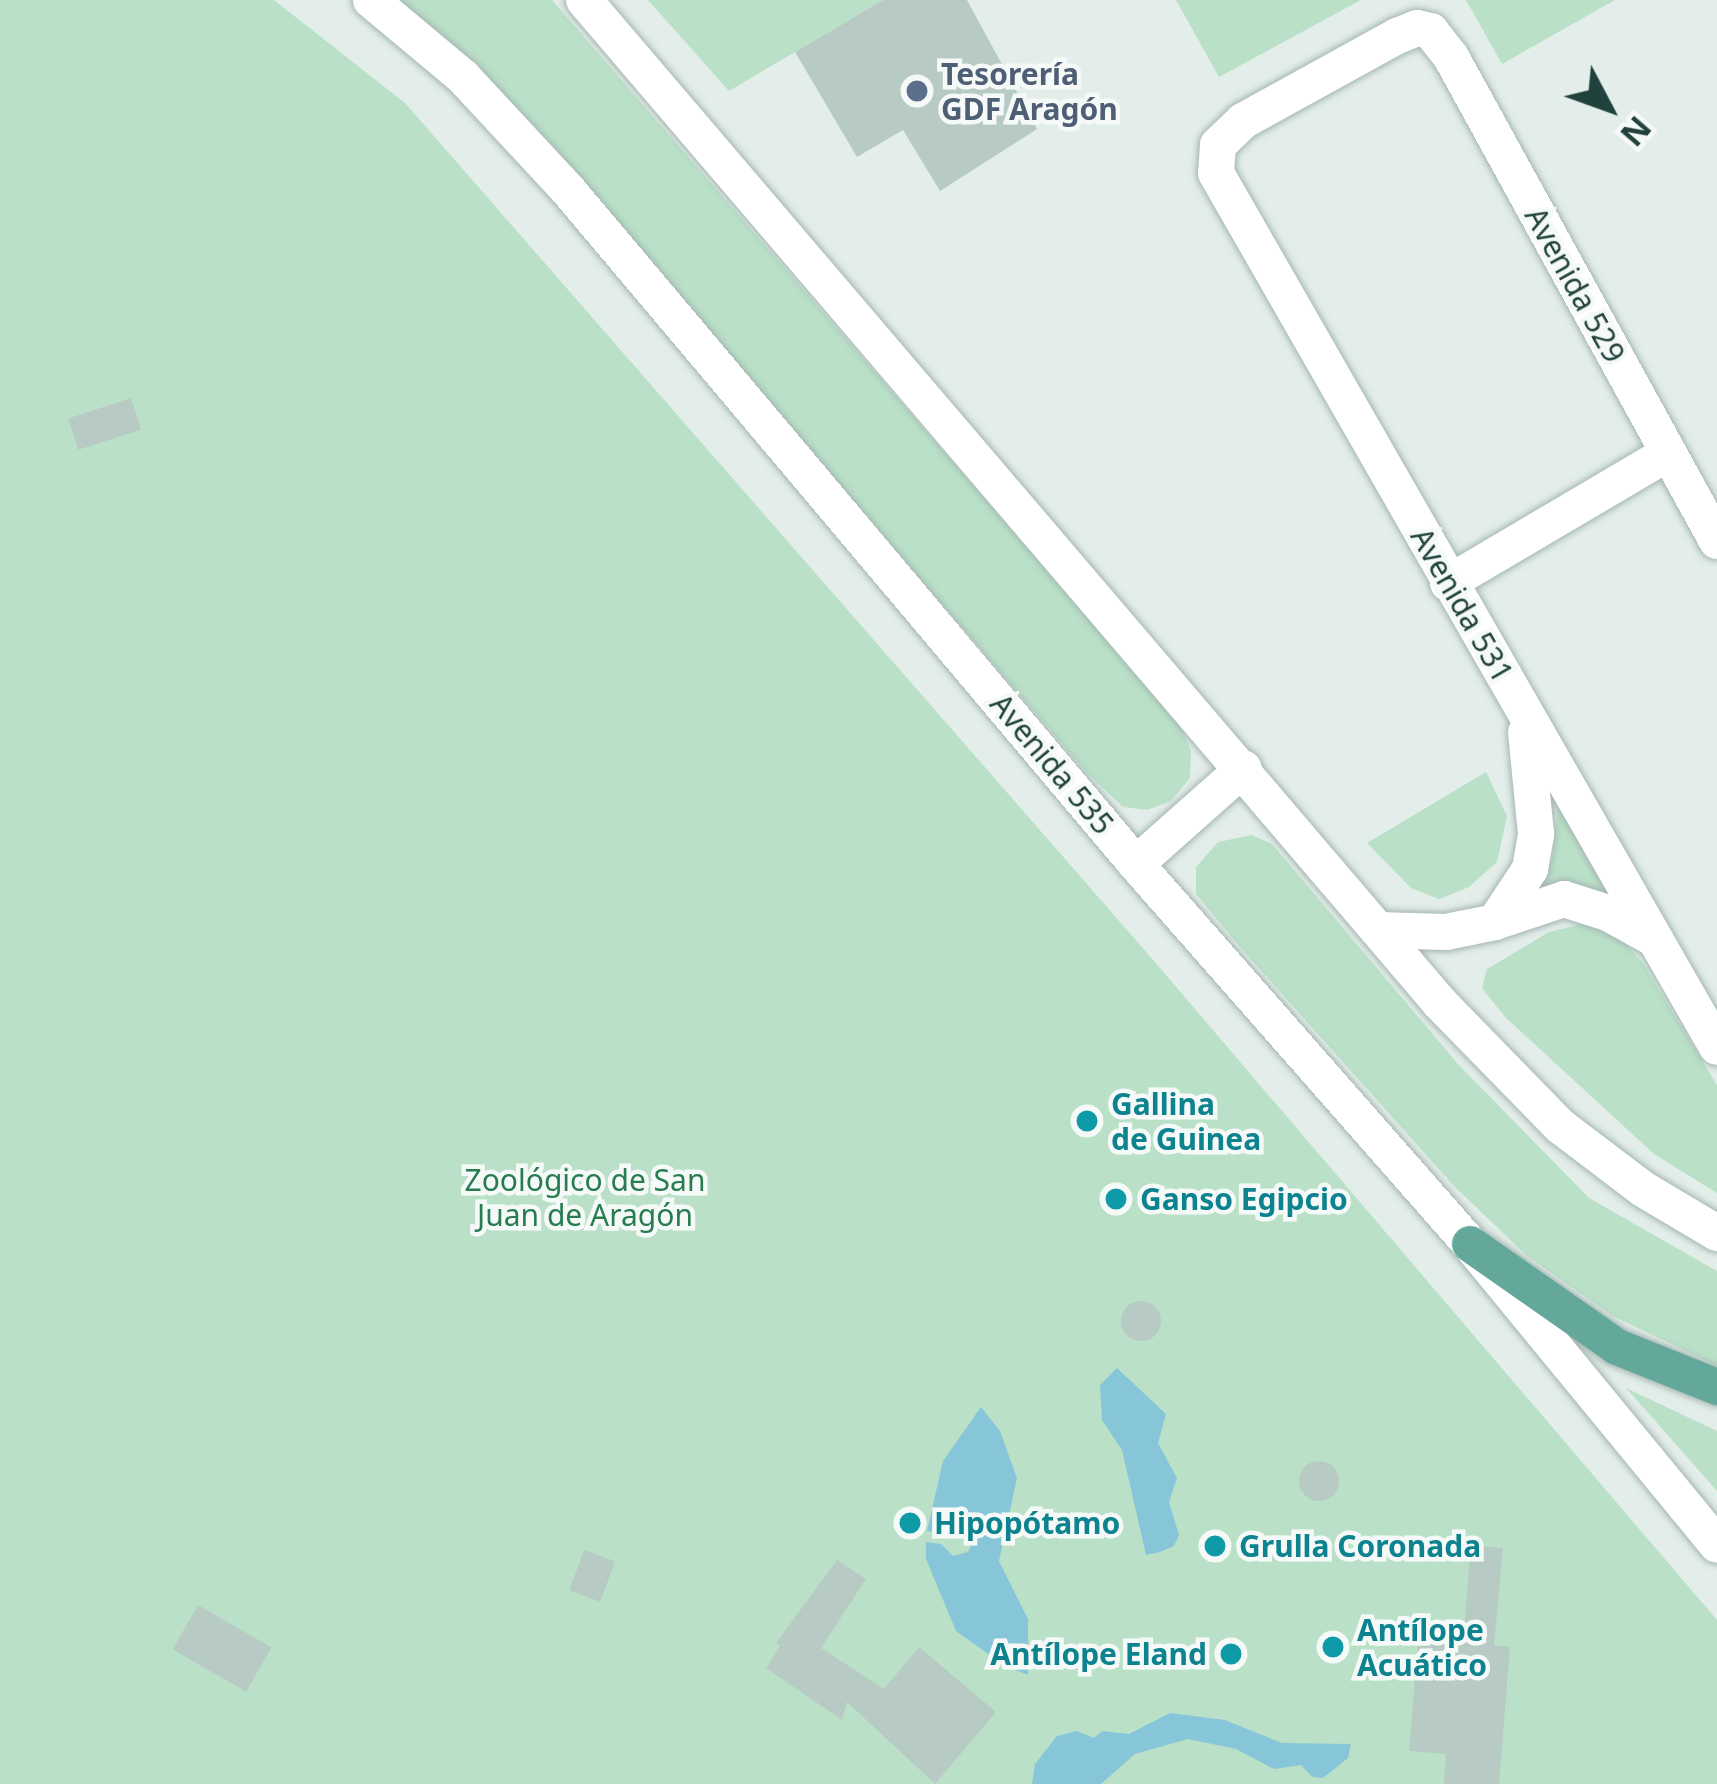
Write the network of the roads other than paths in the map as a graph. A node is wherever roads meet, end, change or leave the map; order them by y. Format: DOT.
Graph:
graph roads {
  1 [pos="371,0"];
  2 [pos="584,0"];
  3 [pos="1214,160"];
  4 [pos="1666,454"];
  5 [pos="1717,541"];
  6 [pos="1448,583"];
  7 [pos="1522,711"];
  8 [pos="1244,768"];
  9 [pos="1136,864"];
  10 [pos="1496,922"];
  11 [pos="1378,930"];
  12 [pos="1654,939"];
  13 [pos="1717,1047"];
  14 [pos="1717,1233"];
  15 [pos="1470,1244"];
  16 [pos="1717,1387"];
  17 [pos="1717,1545"];
  1 -- 9 [label="street, Avenida 535"];
  2 -- 8 [label="street"];
  3 -- 4 [label="street, Avenida 529"];
  3 -- 6 [label="street, Avenida 531"];
  4 -- 5 [label="street, Avenida 529"];
  4 -- 6 [label="street"];
  6 -- 7 [label="street, Avenida 531"];
  7 -- 10 [label="street"];
  7 -- 12 [label="street, Avenida 531"];
  8 -- 9 [label="street"];
  8 -- 11 [label="street"];
  9 -- 15 [label="street, Avenida 535"];
  10 -- 11 [label="street"];
  10 -- 12 [label="street"];
  11 -- 14 [label="street"];
  12 -- 13 [label="street, Avenida 531"];
  15 -- 16 [label="main road"];
  15 -- 17 [label="street, Avenida 535"];
}
